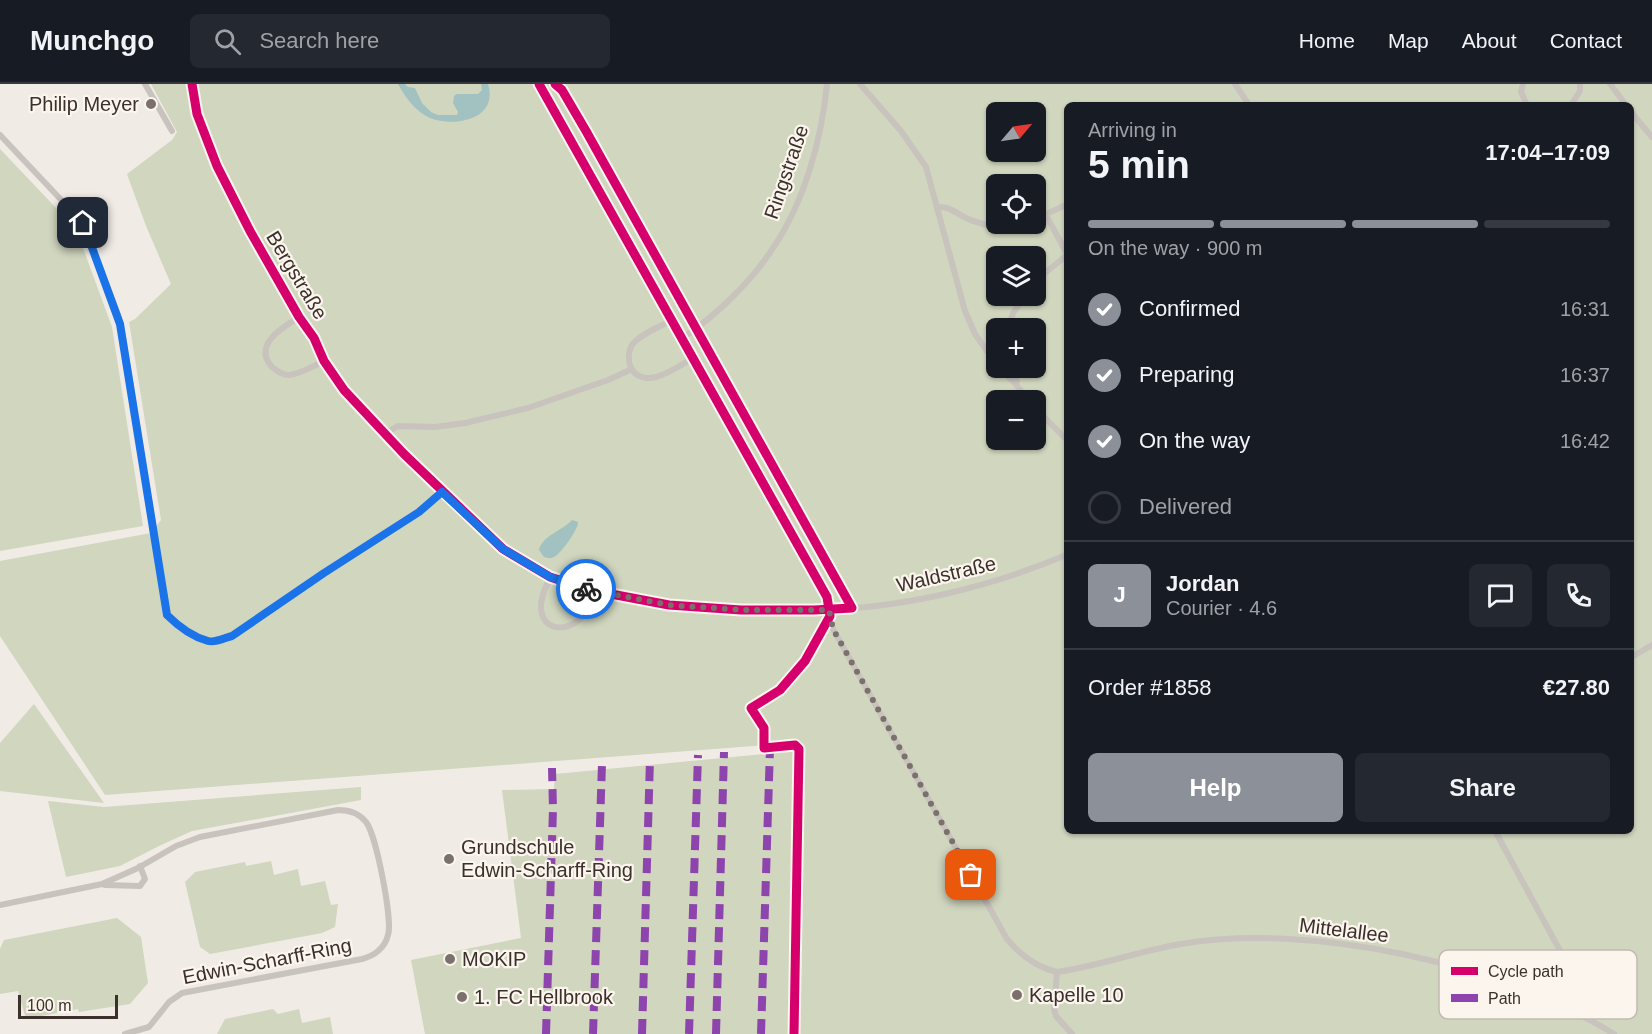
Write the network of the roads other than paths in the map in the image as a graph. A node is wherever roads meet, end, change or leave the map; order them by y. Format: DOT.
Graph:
graph roads {
  1 [pos="145,84"];
  2 [pos="192,84"];
  3 [pos="539,84"];
  4 [pos="827,84"];
  5 [pos="860,84"];
  6 [pos="1235,84"];
  7 [pos="1523,84"];
  8 [pos="1580,84"];
  9 [pos="1610,84"];
  10 [pos="1247,102"];
  11 [pos="1526,102"];
  12 [pos="1573,102"];
  13 [pos="1624,102"];
  14 [pos="1634,116"];
  15 [pos="172,131"];
  16 [pos="0,135"];
  17 [pos="1652,137"];
  18 [pos="1064,206"];
  19 [pos="938,207"];
  20 [pos="1046,215"];
  21 [pos="986,225"];
  22 [pos="1064,250"];
  23 [pos="1064,256"];
  24 [pos="1046,271"];
  25 [pos="299,317"];
  26 [pos="672,320"];
  27 [pos="682,338"];
  28 [pos="986,350"];
  29 [pos="693,358"];
  30 [pos="324,361"];
  31 [pos="632,369"];
  32 [pos="1009,378"];
  33 [pos="1015,378"];
  34 [pos="1020,389"];
  35 [pos="1046,419"];
  36 [pos="386,433"];
  37 [pos="1064,437"];
  38 [pos="442,492"];
  39 [pos="1064,556"];
  40 [pos="550,577"];
  41 [pos="590,590"];
  42 [pos="829,610"];
  43 [pos="1652,645"];
  44 [pos="1634,656"];
  45 [pos="1497,834"];
  46 [pos="140,866"];
  47 [pos="102,884"];
  48 [pos="0,905"];
  49 [pos="1560,950"];
  50 [pos="1439,963"];
  51 [pos="1057,972"];
  52 [pos="1591,1020"];
  53 [pos="125,1034"];
  54 [pos="1072,1034"];
  55 [pos="1614,1034"];
  1 -- 15 [label="street"];
  2 -- 25 [label="street, Bergstraße"];
  3 -- 26 [label="street"];
  4 -- 27 [label="street, Ringstraße"];
  5 -- 19 [label="street"];
  6 -- 10 [label="street"];
  7 -- 11 [label="street"];
  8 -- 12 [label="street"];
  9 -- 13 [label="street"];
  14 -- 17 [label="street"];
  16 -- 38 [label="street"];
  18 -- 20 [label="street"];
  19 -- 21 [label="street"];
  19 -- 28 [label="street"];
  20 -- 22 [label="street"];
  23 -- 24 [label="street"];
  25 -- 30 [label="street, Bergstraße"];
  25 -- 30 [label="street, Bergstraße"];
  26 -- 27 [label="street"];
  26 -- 31 [label="street"];
  27 -- 29 [label="street"];
  29 -- 31 [label="street"];
  29 -- 42 [label="street"];
  30 -- 36 [label="street, Bergstraße"];
  31 -- 36 [label="street"];
  32 -- 34 [label="street"];
  33 -- 34 [label="street"];
  35 -- 37 [label="street"];
  36 -- 38 [label="street, Bergstraße"];
  38 -- 40 [label="street, Bergstraße"];
  39 -- 42 [label="street, Waldstraße"];
  40 -- 41 [label="street"];
  40 -- 41 [label="street"];
  41 -- 42 [label="street, Waldstraße"];
  42 -- 51 [label="street"];
  43 -- 44 [label="street"];
  45 -- 49 [label="street"];
  46 -- 47 [label="street, Edwin-Scharff-Ring"];
  46 -- 47 [label="street, Edwin-Scharff-Ring"];
  46 -- 53 [label="street, Edwin-Scharff-Ring"];
  47 -- 48 [label="street, Edwin-Scharff-Ring"];
  50 -- 51 [label="street, Mittelallee"];
  51 -- 54 [label="street"];
  52 -- 55 [label="street, Mittelallee"];
}
